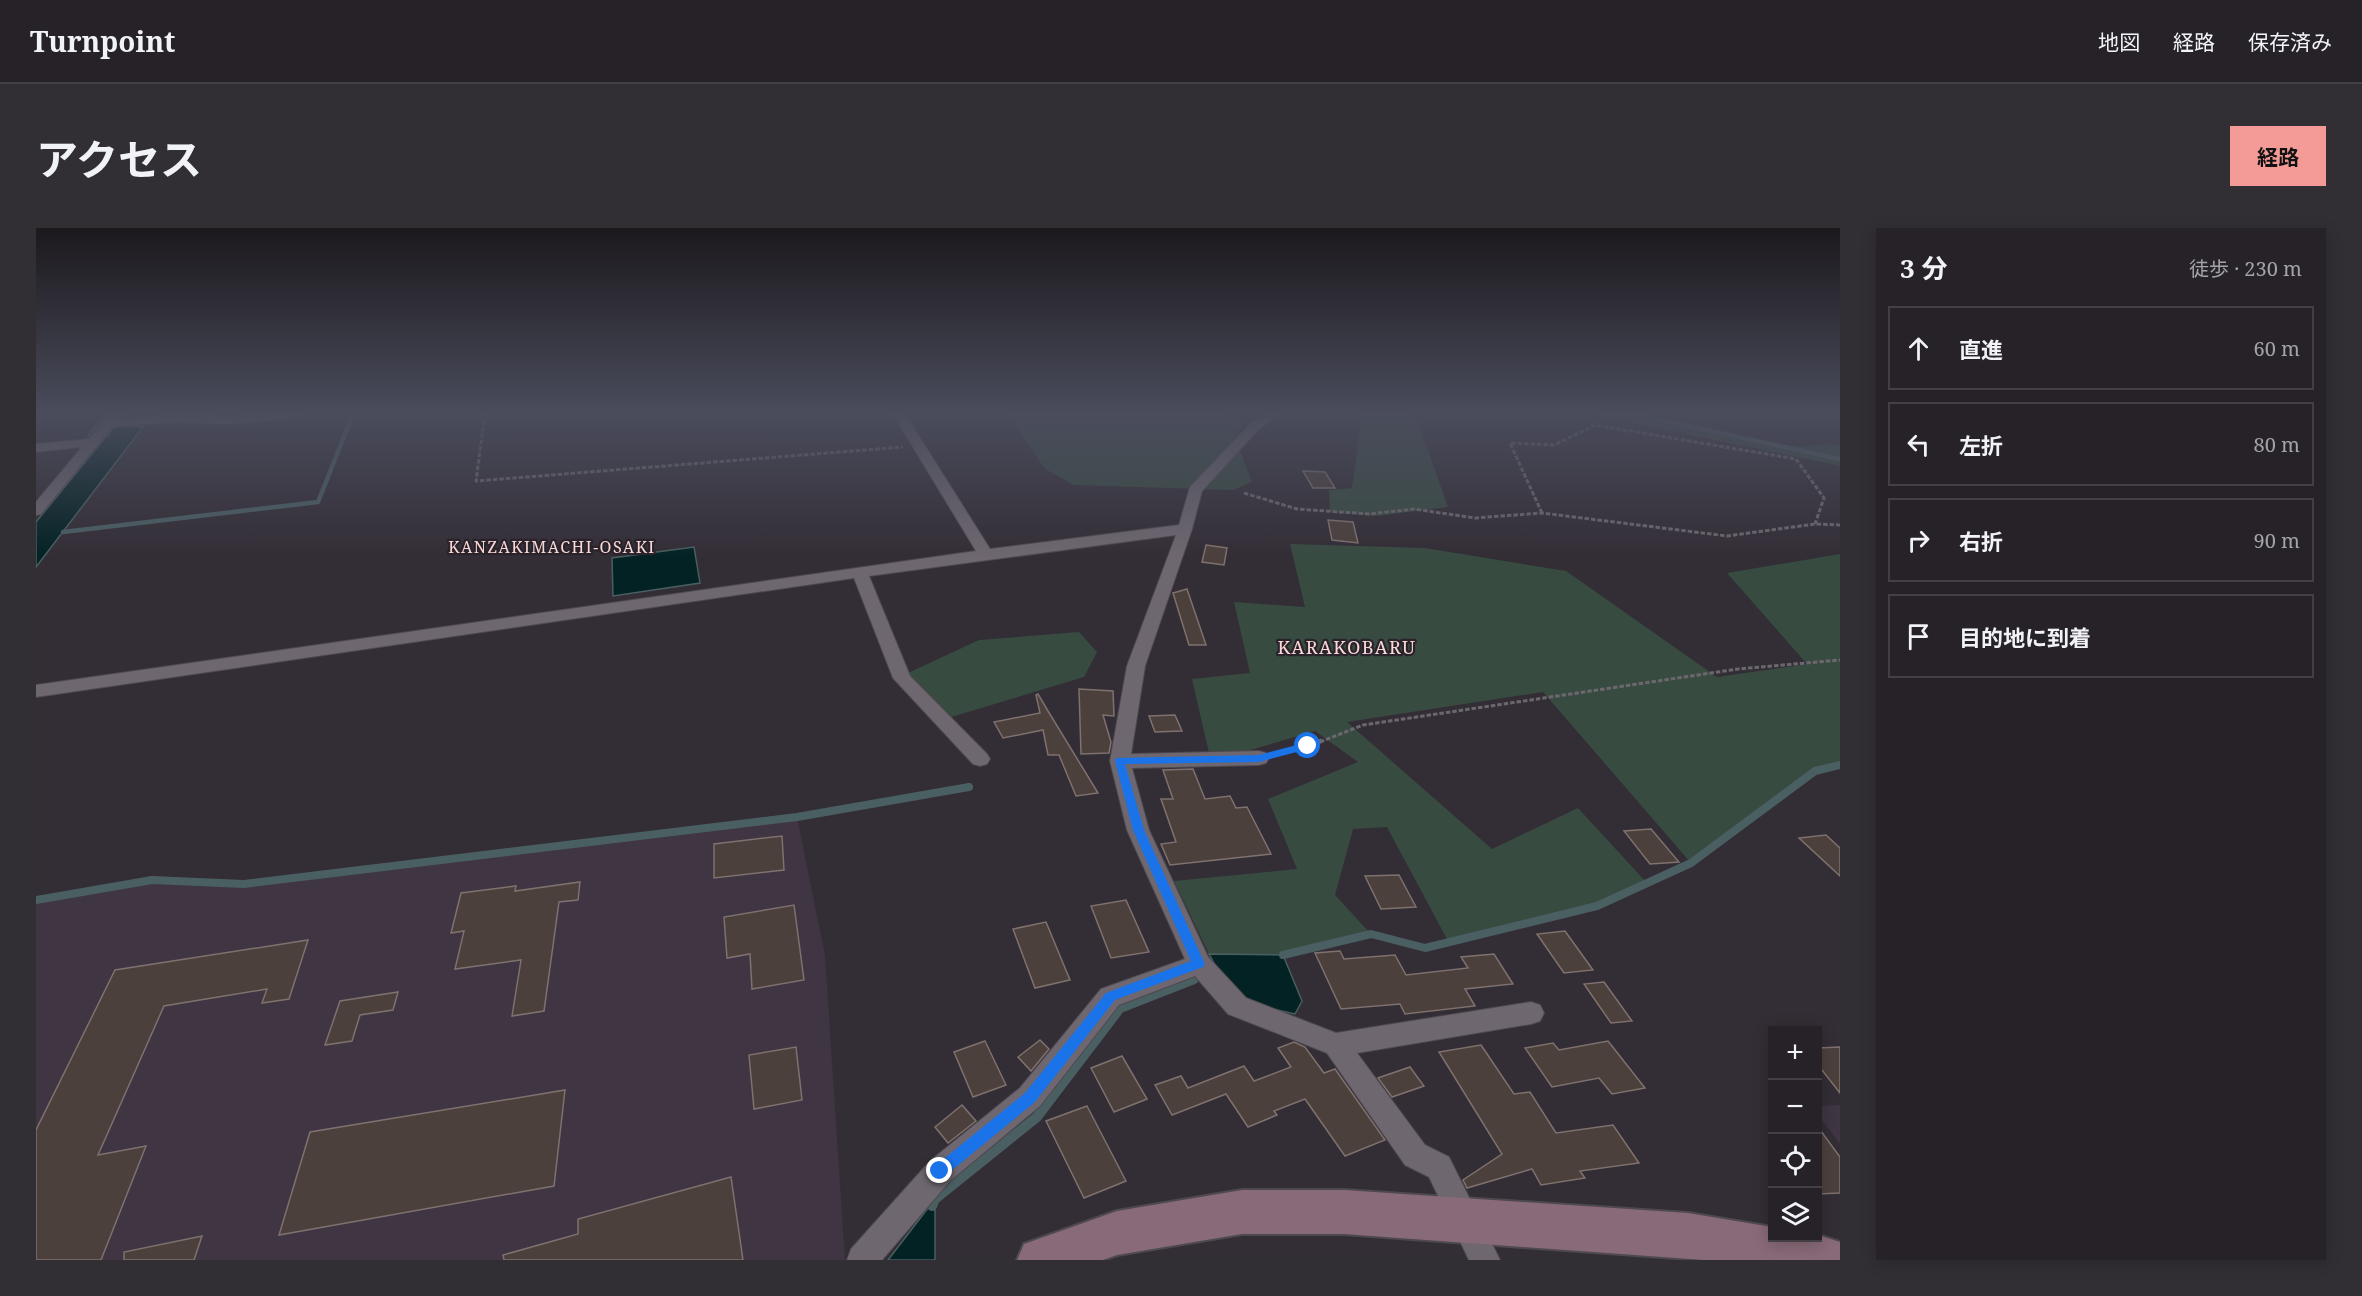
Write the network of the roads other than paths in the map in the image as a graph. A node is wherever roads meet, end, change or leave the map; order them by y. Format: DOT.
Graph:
graph roads {
  1 [pos="77,462"];
  2 [pos="929,462"];
  3 [pos="1222,462"];
  4 [pos="36,511"];
  5 [pos="1185,529"];
  6 [pos="986,554"];
  7 [pos="859,571"];
  8 [pos="36,690"];
  9 [pos="1259,758"];
  10 [pos="980,759"];
  11 [pos="1120,761"];
  12 [pos="1199,964"];
  13 [pos="1532,1013"];
  14 [pos="1336,1045"];
  15 [pos="1464,1219"];
  16 [pos="862,1260"];
  17 [pos="1040,1260"];
  18 [pos="1485,1260"];
  19 [pos="1830,1260"];
  1 -- 4 [label="street"];
  2 -- 6 [label="street"];
  3 -- 5 [label="street"];
  5 -- 6 [label="street"];
  5 -- 11 [label="street"];
  6 -- 7 [label="street"];
  7 -- 8 [label="street"];
  7 -- 10 [label="street"];
  9 -- 11 [label="street"];
  11 -- 12 [label="street"];
  12 -- 14 [label="street"];
  12 -- 16 [label="street"];
  13 -- 14 [label="street"];
  14 -- 15 [label="street"];
  15 -- 17 [label="street"];
  15 -- 18 [label="street"];
  15 -- 19 [label="street"];
}
